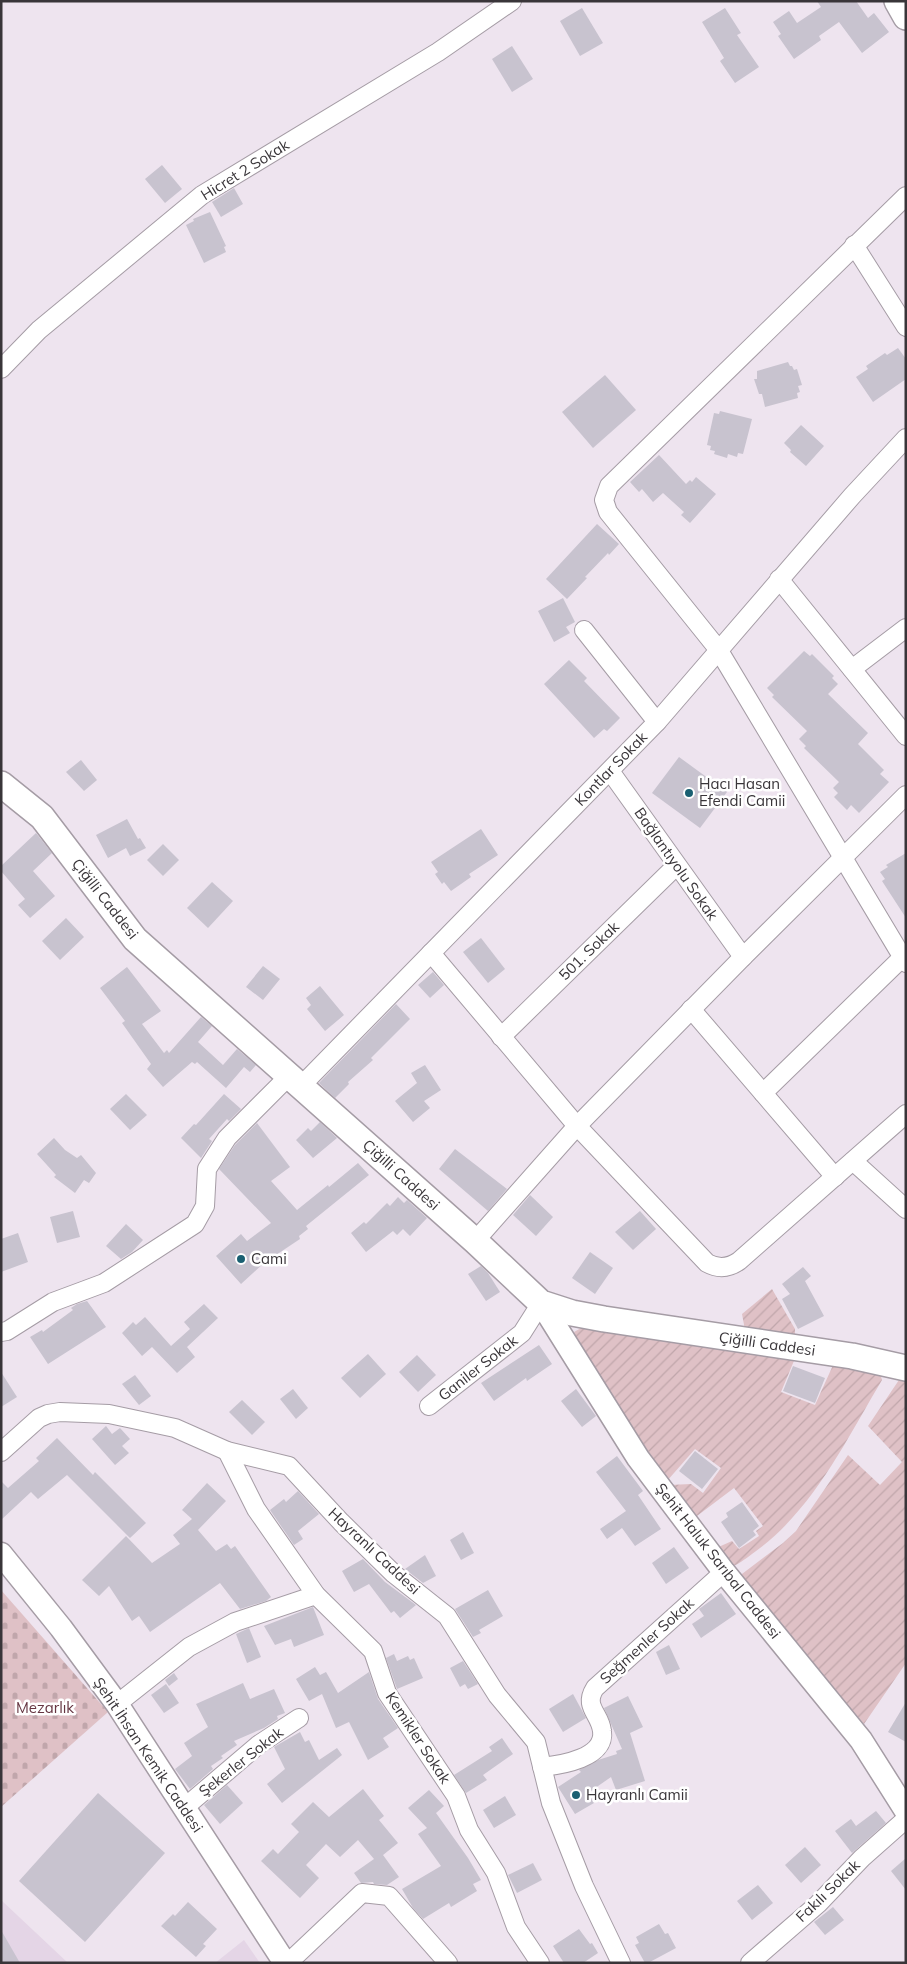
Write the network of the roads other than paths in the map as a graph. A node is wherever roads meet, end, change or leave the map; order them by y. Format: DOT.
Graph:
graph roads {
  1 [pos="512,1"];
  2 [pos="897,1"];
  3 [pos="906,17"];
  4 [pos="906,196"];
  5 [pos="854,245"];
  6 [pos="906,327"];
  7 [pos="1,369"];
  8 [pos="906,438"];
  9 [pos="779,579"];
  10 [pos="906,628"];
  11 [pos="584,630"];
  12 [pos="718,649"];
  13 [pos="852,669"];
  14 [pos="656,722"];
  15 [pos="906,736"];
  16 [pos="610,771"];
  17 [pos="1,784"];
  18 [pos="906,795"];
  19 [pos="844,858"];
  20 [pos="676,866"];
  21 [pos="431,952"];
  22 [pos="743,957"];
  23 [pos="905,958"];
  24 [pos="691,1009"];
  25 [pos="502,1037"];
  26 [pos="295,1081"];
  27 [pos="763,1093"];
  28 [pos="906,1114"];
  29 [pos="577,1126"];
  30 [pos="853,1161"];
  31 [pos="835,1177"];
  32 [pos="906,1209"];
  33 [pos="475,1241"];
  34 [pos="541,1303"];
  35 [pos="1,1332"];
  36 [pos="906,1368"];
  37 [pos="429,1406"];
  38 [pos="227,1451"];
  39 [pos="1,1452"];
  40 [pos="1,1554"];
  41 [pos="724,1572"];
  42 [pos="316,1595"];
  43 [pos="117,1704"];
  44 [pos="299,1718"];
  45 [pos="542,1767"];
  46 [pos="184,1808"];
  47 [pos="906,1811"];
  48 [pos="906,1819"];
  49 [pos="286,1963"];
  50 [pos="448,1963"];
  51 [pos="540,1963"];
  52 [pos="622,1963"];
  53 [pos="750,1963"];
  1 -- 7 [label="street, Hicret 2 Sokak"];
  2 -- 3 [label="main road"];
  4 -- 5 [label="street"];
  5 -- 6 [label="street"];
  5 -- 12 [label="street"];
  8 -- 9 [label="street, Kontlar Sokak"];
  9 -- 12 [label="street, Kontlar Sokak"];
  9 -- 13 [label="street"];
  10 -- 13 [label="street"];
  11 -- 14 [label="street"];
  12 -- 14 [label="street, Kontlar Sokak"];
  12 -- 19 [label="street"];
  13 -- 15 [label="street"];
  14 -- 16 [label="street, Kontlar Sokak"];
  16 -- 20 [label="street, Bağlantıyolu Sokak"];
  16 -- 21 [label="street, Kontlar Sokak"];
  17 -- 26 [label="main road, Çiğilli Caddesi"];
  18 -- 19 [label="street"];
  19 -- 22 [label="street"];
  19 -- 23 [label="street"];
  20 -- 22 [label="street, Bağlantıyolu Sokak"];
  20 -- 25 [label="street, 501. Sokak"];
  21 -- 25 [label="street"];
  21 -- 26 [label="street, Kontlar Sokak"];
  22 -- 24 [label="street"];
  23 -- 27 [label="street"];
  24 -- 27 [label="street"];
  24 -- 29 [label="street"];
  25 -- 29 [label="street"];
  26 -- 33 [label="main road, Çiğilli Caddesi"];
  26 -- 35 [label="street, Kontlar Sokak"];
  27 -- 31 [label="street"];
  28 -- 30 [label="street"];
  29 -- 31 [label="street"];
  29 -- 33 [label="street"];
  30 -- 31 [label="street"];
  30 -- 32 [label="street"];
  33 -- 34 [label="main road, Çiğilli Caddesi"];
  34 -- 36 [label="main road, Çiğilli Caddesi"];
  34 -- 37 [label="street, Ganiler Sokak"];
  34 -- 41 [label="street, Şehit Haluk Sarıbal Caddesi"];
  38 -- 39 [label="street, Hayranlı Caddesi"];
  38 -- 42 [label="street, Kemikler Sokak"];
  38 -- 45 [label="street, Hayranlı Caddesi"];
  40 -- 43 [label="street, Şehit İhsan Kemik Caddesi"];
  41 -- 45 [label="street, Seğmenler Sokak"];
  41 -- 47 [label="street, Şehit Haluk Sarıbal Caddesi"];
  42 -- 43 [label="street"];
  42 -- 51 [label="street, Kemikler Sokak"];
  43 -- 46 [label="street, Şehit İhsan Kemik Caddesi"];
  44 -- 46 [label="street, Şekerler Sokak"];
  45 -- 52 [label="street, Hayranlı Caddesi"];
  46 -- 49 [label="street, Şehit İhsan Kemik Caddesi"];
  48 -- 53 [label="street, Fakılı Sokak"];
  49 -- 50 [label="street"];
}
